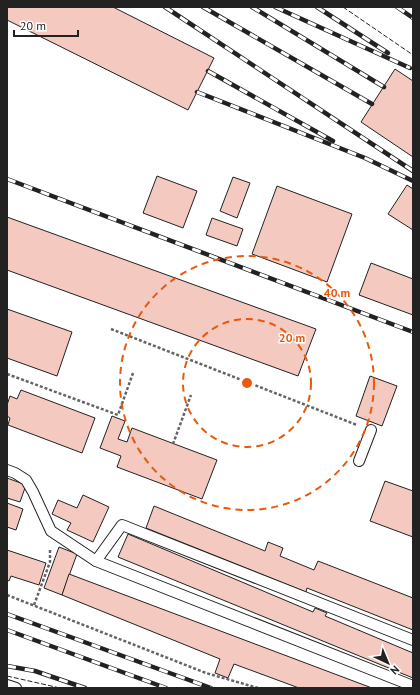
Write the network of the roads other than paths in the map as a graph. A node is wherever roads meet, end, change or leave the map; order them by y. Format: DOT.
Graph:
graph roads {
  1 [pos="371,430"];
  2 [pos="359,461"];
  3 [pos="7,470"];
  4 [pos="96,561"];
  5 [pos="413,640"];
  6 [pos="7,685"];
  7 [pos="413,686"];
  8 [pos="16,688"];
  1 -- 2 [label="lane"];
  3 -- 4 [label="lane"];
  4 -- 5 [label="lane"];
  4 -- 7 [label="lane"];
  6 -- 8 [label="lane"];
}
